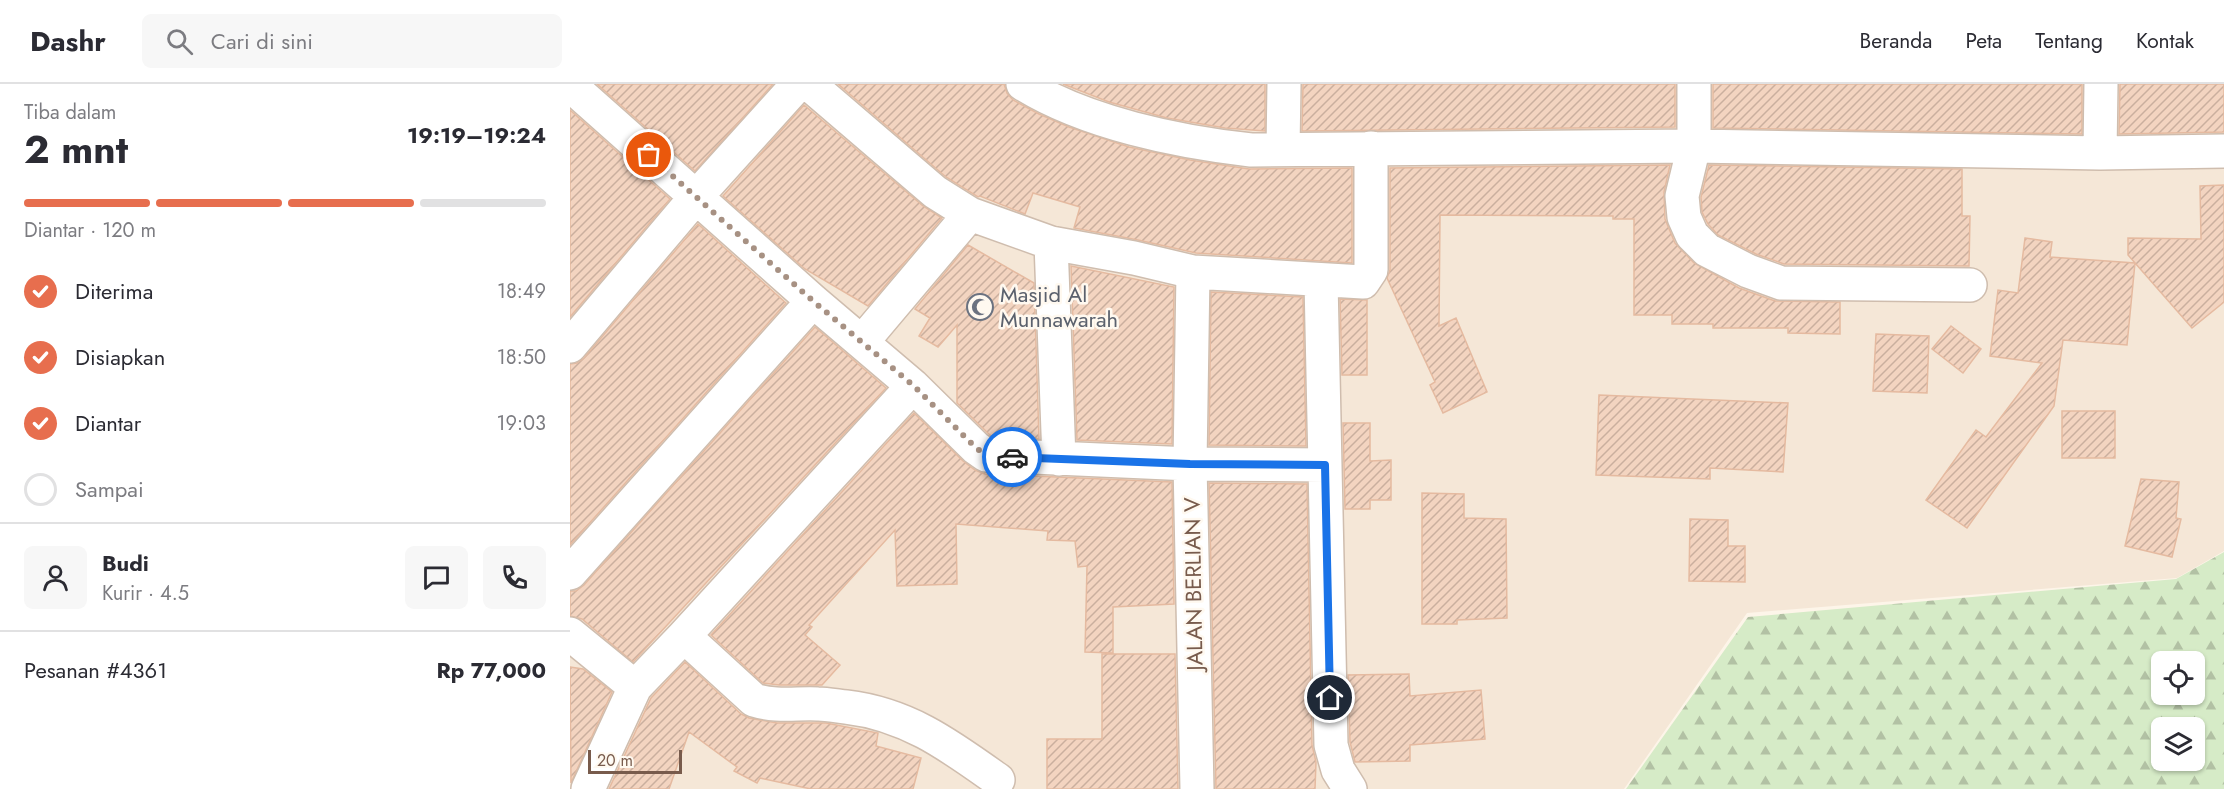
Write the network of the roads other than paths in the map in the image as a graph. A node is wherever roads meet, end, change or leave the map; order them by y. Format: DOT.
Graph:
graph roads {
  1 [pos="798,84"];
  2 [pos="809,84"];
  3 [pos="1023,84"];
  4 [pos="1284,84"];
  5 [pos="1694,84"];
  6 [pos="2101,84"];
  7 [pos="570,85"];
  8 [pos="1694,146"];
  9 [pos="1371,148"];
  10 [pos="1283,149"];
  11 [pos="2224,151"];
  12 [pos="2100,153"];
  13 [pos="696,197"];
  14 [pos="970,214"];
  15 [pos="1051,243"];
  16 [pos="1193,272"];
  17 [pos="1321,281"];
  18 [pos="1970,285"];
  19 [pos="813,301"];
  20 [pos="581,312"];
  21 [pos="862,342"];
  22 [pos="570,346"];
  23 [pos="914,386"];
  24 [pos="1059,459"];
  25 [pos="1190,464"];
  26 [pos="1325,465"];
  27 [pos="570,573"];
  28 [pos="570,634"];
  29 [pos="684,636"];
  30 [pos="634,687"];
  31 [pos="998,780"];
  32 [pos="588,789"];
  33 [pos="1197,789"];
  34 [pos="1350,789"];
  1 -- 13 [label="street"];
  2 -- 14 [label="street"];
  3 -- 10 [label="street"];
  4 -- 10 [label="street"];
  5 -- 8 [label="street"];
  6 -- 12 [label="street"];
  7 -- 13 [label="street"];
  8 -- 9 [label="street"];
  8 -- 12 [label="street"];
  8 -- 18 [label="street"];
  9 -- 10 [label="street"];
  9 -- 17 [label="street"];
  11 -- 12 [label="street"];
  13 -- 19 [label="street"];
  13 -- 20 [label="street"];
  14 -- 15 [label="street"];
  14 -- 21 [label="street"];
  15 -- 16 [label="street"];
  15 -- 24 [label="street"];
  16 -- 17 [label="street"];
  16 -- 25 [label="street, JALAN BERLIAN V"];
  17 -- 26 [label="street"];
  19 -- 21 [label="street"];
  19 -- 27 [label="street"];
  20 -- 22 [label="street"];
  21 -- 23 [label="street"];
  23 -- 24 [label="street"];
  23 -- 29 [label="street"];
  24 -- 25 [label="street"];
  25 -- 26 [label="street"];
  25 -- 33 [label="street, JALAN BERLIAN V"];
  26 -- 34 [label="street"];
  28 -- 30 [label="street"];
  29 -- 30 [label="street"];
  29 -- 31 [label="street"];
  30 -- 32 [label="street"];
}
